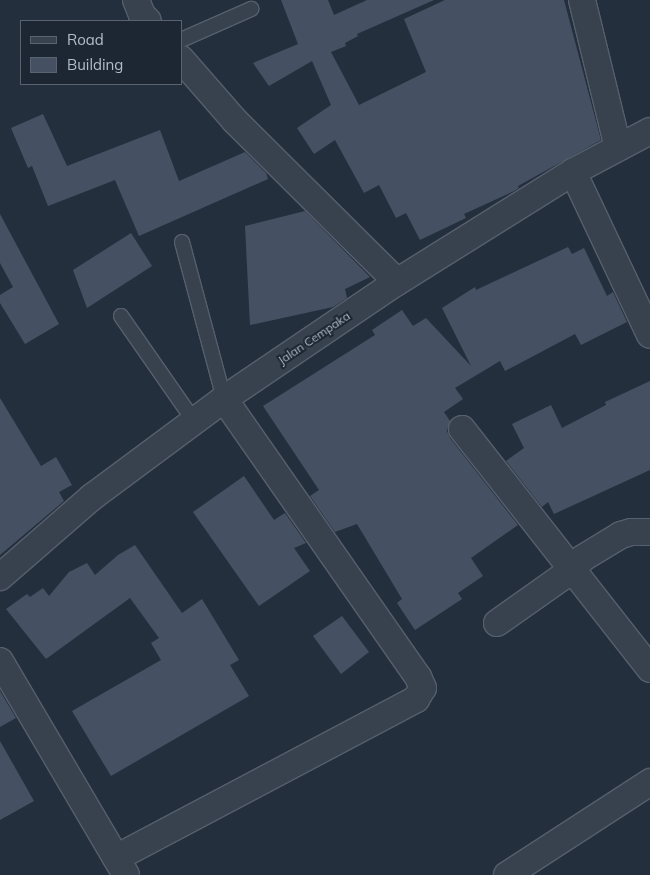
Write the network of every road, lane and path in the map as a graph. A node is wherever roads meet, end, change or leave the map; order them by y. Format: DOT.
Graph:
graph roads {
  1 [pos="136,0"];
  2 [pos="582,0"];
  3 [pos="251,9"];
  4 [pos="147,20"];
  5 [pos="182,40"];
  6 [pos="182,60"];
  7 [pos="650,131"];
  8 [pos="618,148"];
  9 [pos="573,172"];
  10 [pos="182,242"];
  11 [pos="397,282"];
  12 [pos="121,316"];
  13 [pos="650,335"];
  14 [pos="224,399"];
  15 [pos="194,421"];
  16 [pos="462,429"];
  17 [pos="650,532"];
  18 [pos="570,569"];
  19 [pos="0,577"];
  20 [pos="497,623"];
  21 [pos="0,661"];
  22 [pos="650,669"];
  23 [pos="650,782"];
  24 [pos="121,866"];
  25 [pos="507,875"];
  1 -- 4 [label="street"];
  2 -- 8 [label="street"];
  3 -- 5 [label="lane"];
  6 -- 11 [label="street"];
  7 -- 8 [label="street, Jalan Cempaka"];
  8 -- 9 [label="street, Jalan Cempaka"];
  9 -- 11 [label="street, Jalan Cempaka"];
  9 -- 13 [label="street"];
  10 -- 14 [label="lane"];
  11 -- 14 [label="street, Jalan Cempaka"];
  12 -- 15 [label="lane"];
  14 -- 15 [label="street, Jalan Cempaka"];
  14 -- 24 [label="street"];
  15 -- 19 [label="street, Jalan Cempaka"];
  16 -- 18 [label="street"];
  17 -- 18 [label="street"];
  18 -- 20 [label="street"];
  18 -- 22 [label="street"];
  21 -- 24 [label="street"];
  23 -- 25 [label="street"];
}
